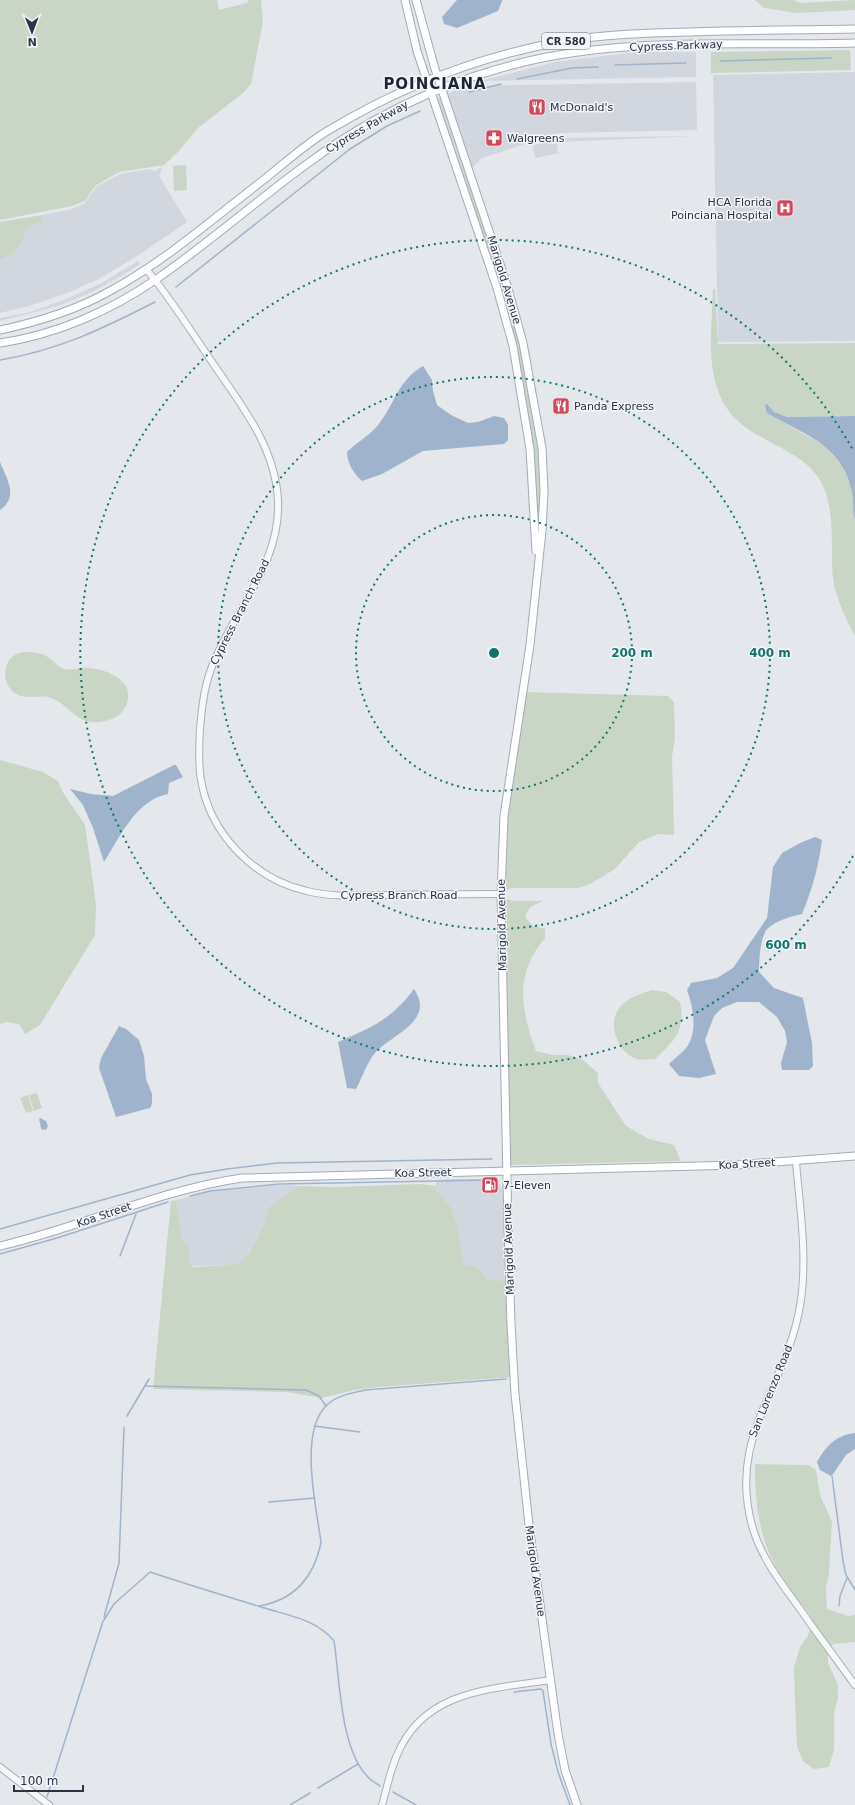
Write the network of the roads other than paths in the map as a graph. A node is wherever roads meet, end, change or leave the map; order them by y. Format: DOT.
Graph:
graph roads {
  1 [pos="405,0"];
  2 [pos="416,0"];
  3 [pos="855,29"];
  4 [pos="855,43"];
  5 [pos="438,77"];
  6 [pos="428,82"];
  7 [pos="442,88"];
  8 [pos="432,92"];
  9 [pos="146,269"];
  10 [pos="155,280"];
  11 [pos="0,330"];
  12 [pos="0,344"];
  13 [pos="537,569"];
  14 [pos="501,894"];
  15 [pos="855,1156"];
  16 [pos="796,1162"];
  17 [pos="507,1171"];
  18 [pos="0,1246"];
  19 [pos="550,1680"];
  20 [pos="855,1685"];
  21 [pos="0,1767"];
  22 [pos="49,1805"];
  23 [pos="382,1805"];
  24 [pos="577,1805"];
  1 -- 6 [label="main road, Marigold Avenue"];
  2 -- 5 [label="main road, Marigold Avenue"];
  3 -- 5 [label="main road, Cypress Parkway / CR 580"];
  4 -- 7 [label="main road, Cypress Parkway / CR 580"];
  5 -- 6 [label="main road, Cypress Parkway"];
  5 -- 7 [label="main road, Marigold Avenue"];
  6 -- 8 [label="main road, Marigold Avenue"];
  6 -- 9 [label="main road, Cypress Parkway"];
  7 -- 8 [label="main road, Cypress Parkway"];
  7 -- 13 [label="main road, Marigold Avenue"];
  8 -- 10 [label="main road, Cypress Parkway"];
  8 -- 13 [label="main road, Marigold Avenue"];
  9 -- 10 [label="street, Cypress Branch Road"];
  9 -- 11 [label="main road, Cypress Parkway"];
  10 -- 12 [label="main road, Cypress Parkway"];
  10 -- 14 [label="street, Cypress Branch Road"];
  13 -- 14 [label="main road, Marigold Avenue"];
  14 -- 17 [label="main road, Marigold Avenue"];
  15 -- 16 [label="main road, Koa Street"];
  16 -- 17 [label="main road, Koa Street"];
  16 -- 20 [label="street, San Lorenzo Road"];
  17 -- 18 [label="main road, Koa Street"];
  17 -- 19 [label="main road, Marigold Avenue"];
  19 -- 23 [label="street"];
  19 -- 24 [label="main road, Marigold Avenue"];
  21 -- 22 [label="street"];
}
